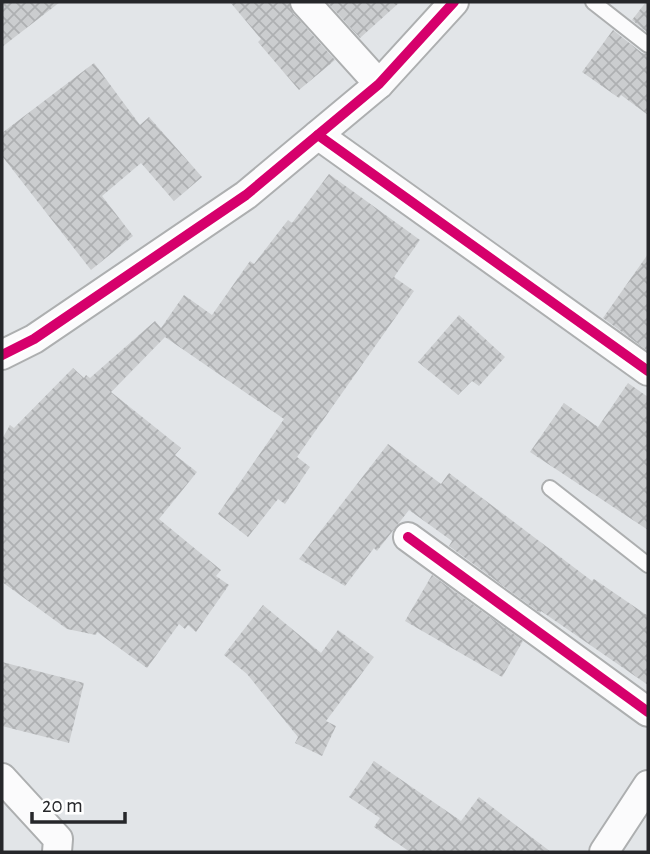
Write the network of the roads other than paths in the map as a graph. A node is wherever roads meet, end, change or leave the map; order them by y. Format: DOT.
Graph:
graph roads {
  1 [pos="305,2"];
  2 [pos="454,2"];
  3 [pos="593,2"];
  4 [pos="648,44"];
  5 [pos="379,84"];
  6 [pos="318,135"];
  7 [pos="2,355"];
  8 [pos="648,371"];
  9 [pos="550,488"];
  10 [pos="408,537"];
  11 [pos="648,565"];
  12 [pos="648,712"];
  13 [pos="2,778"];
  14 [pos="648,785"];
  15 [pos="57,852"];
  16 [pos="604,852"];
  1 -- 5 [label="street"];
  2 -- 5 [label="street"];
  3 -- 4 [label="lane"];
  5 -- 6 [label="street"];
  6 -- 7 [label="street"];
  6 -- 8 [label="street"];
  9 -- 11 [label="lane"];
  10 -- 12 [label="street"];
  13 -- 15 [label="street"];
  14 -- 16 [label="street"];
}
